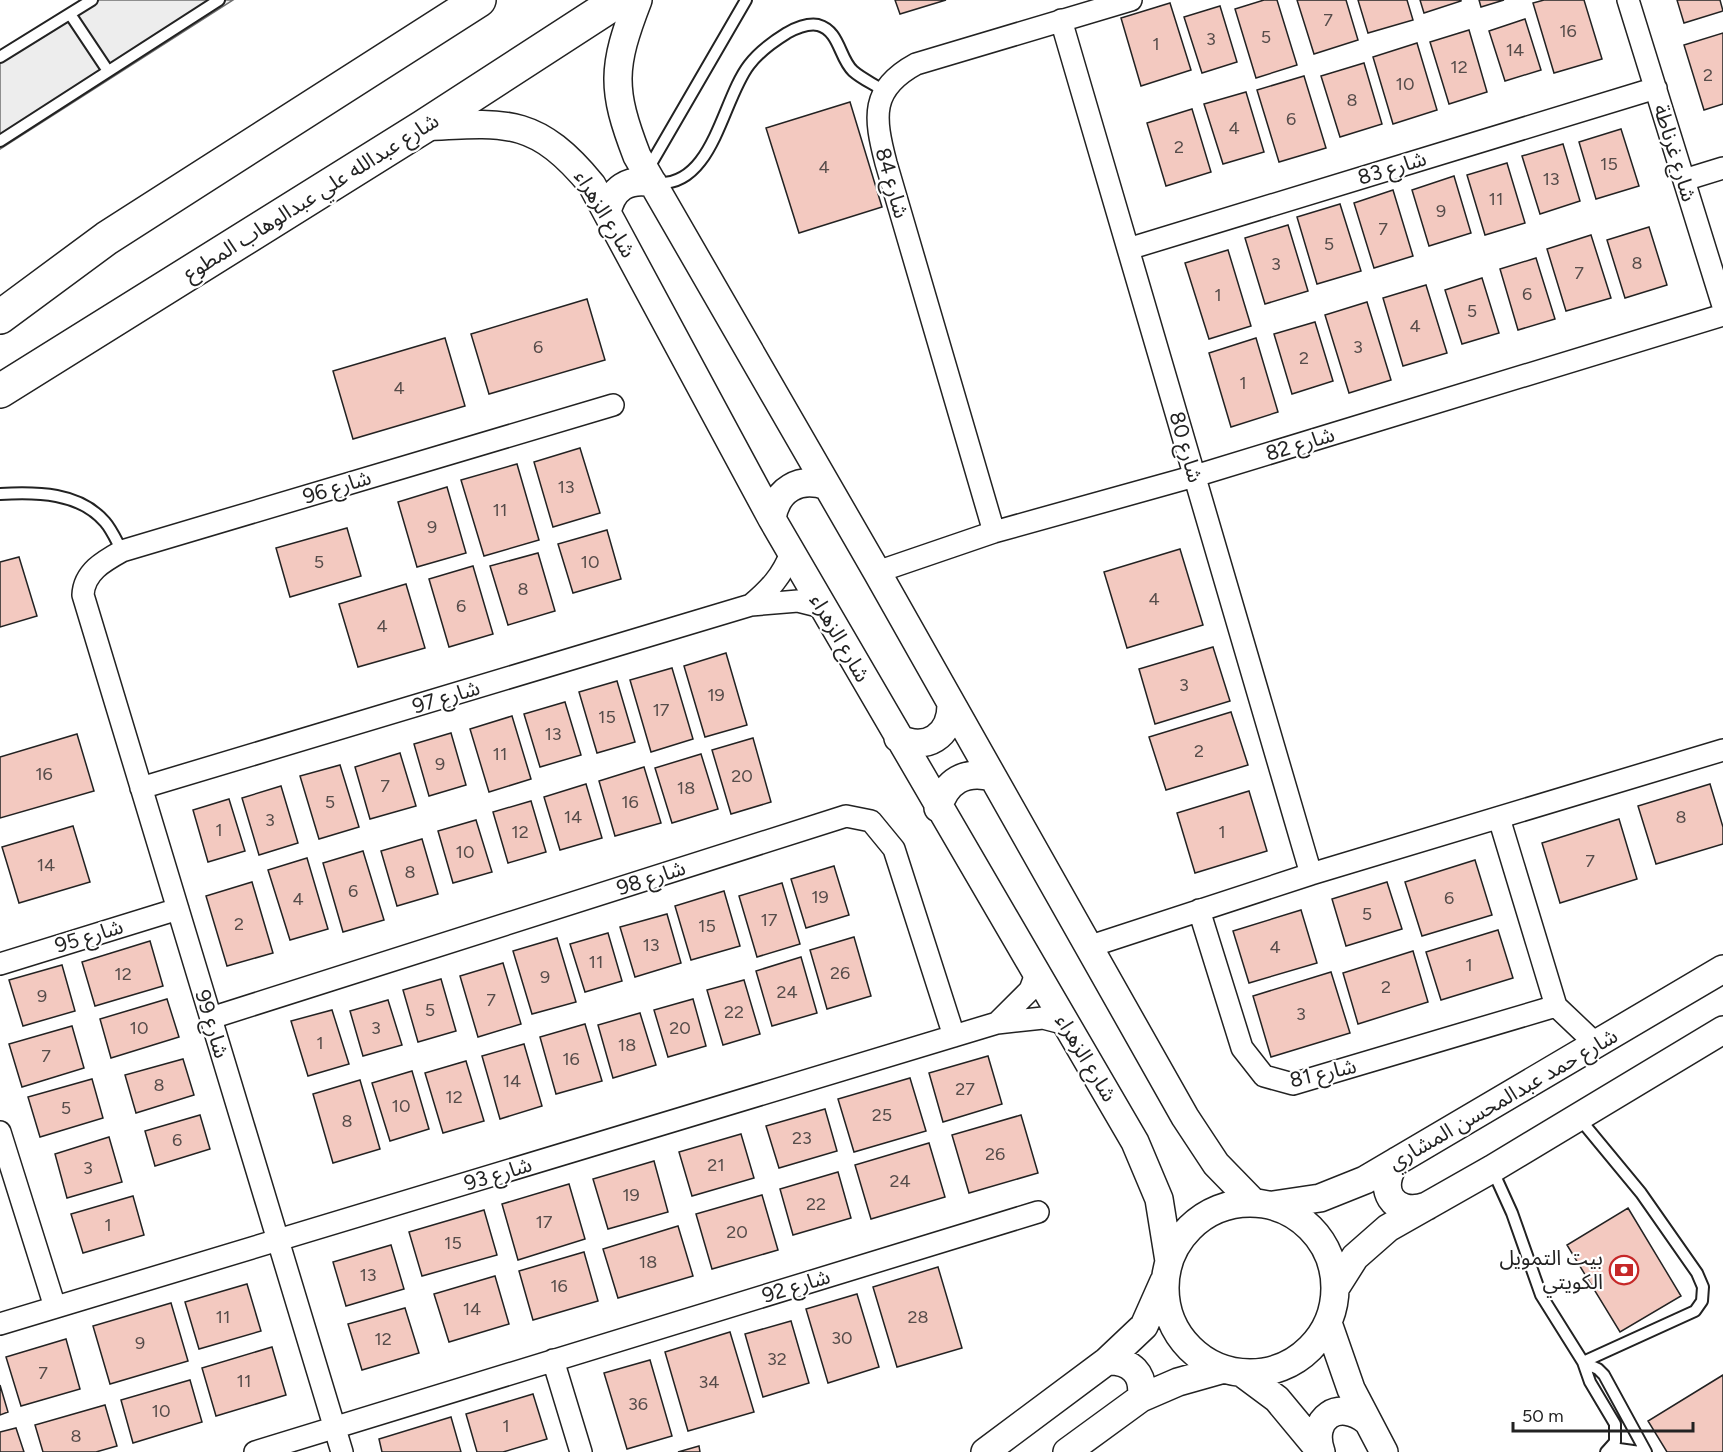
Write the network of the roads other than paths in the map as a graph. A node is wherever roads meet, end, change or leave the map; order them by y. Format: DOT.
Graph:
graph roads {
  1 [pos="92,0"];
  2 [pos="219,0"];
  3 [pos="479,0"];
  4 [pos="619,0"];
  5 [pos="638,0"];
  6 [pos="746,0"];
  7 [pos="1131,0"];
  8 [pos="1628,0"];
  9 [pos="70,14"];
  10 [pos="1061,20"];
  11 [pos="0,57"];
  12 [pos="108,71"];
  13 [pos="1656,88"];
  14 [pos="884,91"];
  15 [pos="423,127"];
  16 [pos="0,141"];
  17 [pos="1723,168"];
  18 [pos="650,178"];
  19 [pos="1684,180"];
  20 [pos="607,213"];
  21 [pos="107,238"];
  22 [pos="1128,249"];
  23 [pos="0,301"];
  24 [pos="1723,306"];
  25 [pos="1723,315"];
  26 [pos="0,317"];
  27 [pos="0,391"];
  28 [pos="613,405"];
  29 [pos="1194,476"];
  30 [pos="827,486"];
  31 [pos="0,494"];
  32 [pos="772,519"];
  33 [pos="994,532"];
  34 [pos="122,551"];
  35 [pos="791,553"];
  36 [pos="877,572"];
  37 [pos="83,595"];
  38 [pos="751,605"];
  39 [pos="822,607"];
  40 [pos="951,705"];
  41 [pos="898,738"];
  42 [pos="1723,750"];
  43 [pos="992,777"];
  44 [pos="141,788"];
  45 [pos="938,808"];
  46 [pos="1499,818"];
  47 [pos="1311,874"];
  48 [pos="178,909"];
  49 [pos="1199,910"];
  50 [pos="1088,947"];
  51 [pos="0,964"];
  52 [pos="1723,969"];
  53 [pos="1036,974"];
  54 [pos="1556,1006"];
  55 [pos="211,1018"];
  56 [pos="996,1023"];
  57 [pos="1066,1024"];
  58 [pos="1723,1030"];
  59 [pos="954,1036"];
  60 [pos="1596,1044"];
  61 [pos="1578,1116"];
  62 [pos="0,1132"];
  63 [pos="1397,1161"];
  64 [pos="1492,1169"];
  65 [pos="1263,1204"];
  66 [pos="1430,1205"];
  67 [pos="1038,1212"];
  68 [pos="278,1240"];
  69 [pos="1167,1270"];
  70 [pos="1336,1287"];
  71 [pos="55,1307"];
  72 [pos="1328,1323"];
  73 [pos="0,1324"];
  74 [pos="553,1360"];
  75 [pos="1107,1361"];
  76 [pos="1583,1362"];
  77 [pos="1233,1371"];
  78 [pos="1141,1398"];
  79 [pos="1367,1421"];
  80 [pos="335,1428"];
  81 [pos="1609,1450"];
  82 [pos="255,1452"];
  83 [pos="342,1452"];
  84 [pos="581,1452"];
  85 [pos="985,1452"];
  86 [pos="1067,1452"];
  87 [pos="1321,1452"];
  88 [pos="1384,1452"];
  89 [pos="1640,1452"];
  90 [pos="1646,1452"];
  1 -- 9 [label="lane"];
  2 -- 12 [label="lane"];
  3 -- 21 [label="main road"];
  4 -- 15 [label="main road, شارع عبدالله علي عبدالوهاب المطوع"];
  5 -- 18 [label="street"];
  6 -- 18 [label="lane"];
  7 -- 10 [label="street"];
  8 -- 13 [label="street, شارع غرناطة"];
  9 -- 11 [label="lane"];
  9 -- 12 [label="lane"];
  10 -- 14 [label="street"];
  10 -- 22 [label="street, شارع 80"];
  12 -- 16 [label="lane"];
  13 -- 19 [label="street, شارع غرناطة"];
  13 -- 22 [label="street, شارع 83"];
  14 -- 18 [label="lane"];
  14 -- 33 [label="street, شارع 84"];
  15 -- 20 [label="street, شارع الزهراء"];
  15 -- 27 [label="main road, شارع عبدالله علي عبدالوهاب المطوع"];
  17 -- 19 [label="street"];
  18 -- 20 [label="street"];
  18 -- 30 [label="street"];
  19 -- 24 [label="street, شارع غرناطة"];
  20 -- 32 [label="street, شارع الزهراء"];
  21 -- 23 [label="main road"];
  21 -- 26 [label="main road"];
  22 -- 29 [label="street, شارع 80"];
  25 -- 29 [label="street, شارع 82"];
  28 -- 34 [label="street, شارع 96"];
  29 -- 33 [label="street, شارع 82"];
  29 -- 47 [label="street, شارع 80"];
  30 -- 32 [label="street"];
  30 -- 36 [label="street"];
  31 -- 34 [label="lane"];
  32 -- 35 [label="street, شارع الزهراء"];
  33 -- 36 [label="street, شارع 82"];
  34 -- 37 [label="street, شارع 96"];
  35 -- 38 [label="street, شارع 97"];
  35 -- 39 [label="street, شارع الزهراء"];
  36 -- 40 [label="street"];
  37 -- 44 [label="street, شارع 99"];
  38 -- 39 [label="street, شارع 97"];
  38 -- 44 [label="street, شارع 97"];
  39 -- 41 [label="street, شارع الزهراء"];
  40 -- 41 [label="street"];
  40 -- 43 [label="street"];
  41 -- 45 [label="street, شارع الزهراء"];
  42 -- 46 [label="street"];
  43 -- 45 [label="street"];
  43 -- 50 [label="street"];
  44 -- 48 [label="street, شارع 99"];
  45 -- 53 [label="street, شارع الزهراء"];
  46 -- 47 [label="street"];
  46 -- 54 [label="street"];
  47 -- 49 [label="street"];
  48 -- 51 [label="street, شارع 95"];
  48 -- 55 [label="street, شارع 99"];
  49 -- 50 [label="street"];
  49 -- 54 [label="street, شارع 81"];
  50 -- 65 [label="street"];
  52 -- 60 [label="street, شارع حمد عبدالمحسن المشاري"];
  53 -- 56 [label="street, شارع 93"];
  53 -- 57 [label="street, شارع الزهراء"];
  54 -- 60 [label="street"];
  55 -- 59 [label="street, شارع 98"];
  55 -- 68 [label="street, شارع 99"];
  56 -- 57 [label="street, شارع 93"];
  56 -- 59 [label="street, شارع 93"];
  57 -- 69 [label="street, شارع الزهراء"];
  58 -- 61 [label="street"];
  59 -- 68 [label="street, شارع 93"];
  60 -- 63 [label="street, شارع حمد عبدالمحسن المشاري"];
  61 -- 64 [label="street"];
  61 -- 76 [label="lane"];
  62 -- 71 [label="street"];
  63 -- 65 [label="street, شارع حمد عبدالمحسن المشاري"];
  63 -- 66 [label="street"];
  64 -- 66 [label="street"];
  64 -- 76 [label="lane"];
  65 -- 69 [label="street"];
  65 -- 70 [label="street"];
  66 -- 70 [label="street"];
  67 -- 74 [label="street, شارع 92"];
  68 -- 71 [label="street, شارع 93"];
  68 -- 80 [label="street, شارع 99"];
  69 -- 75 [label="street"];
  69 -- 77 [label="street"];
  70 -- 72 [label="street"];
  71 -- 73 [label="street, شارع 93"];
  72 -- 77 [label="street"];
  72 -- 79 [label="street"];
  74 -- 80 [label="street, شارع 92"];
  74 -- 84 [label="street"];
  75 -- 78 [label="street"];
  75 -- 85 [label="street"];
  76 -- 81 [label="lane"];
  76 -- 90 [label="lane"];
  77 -- 78 [label="street"];
  77 -- 87 [label="street"];
  78 -- 86 [label="street"];
  79 -- 87 [label="street"];
  79 -- 88 [label="street"];
  80 -- 82 [label="street, شارع 92"];
  80 -- 83 [label="street, شارع 99"];
  81 -- 89 [label="lane"];
}
